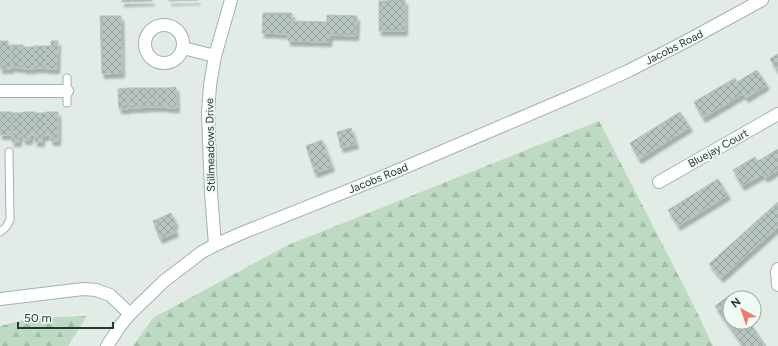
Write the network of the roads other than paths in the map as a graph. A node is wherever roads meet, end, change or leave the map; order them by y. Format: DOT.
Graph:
graph roads {
  1 [pos="231,0"];
  2 [pos="762,0"];
  3 [pos="183,48"];
  4 [pos="216,56"];
  5 [pos="67,78"];
  6 [pos="67,90"];
  7 [pos="0,91"];
  8 [pos="67,103"];
  9 [pos="778,114"];
  10 [pos="9,152"];
  11 [pos="659,182"];
  12 [pos="0,232"];
  13 [pos="215,245"];
  14 [pos="778,269"];
  15 [pos="778,285"];
  16 [pos="0,299"];
  17 [pos="130,314"];
  18 [pos="107,346"];
  1 -- 4 [label="street, Stillmeadows Drive"];
  2 -- 13 [label="street, Jacobs Road"];
  3 -- 4 [label="street"];
  4 -- 13 [label="street, Stillmeadows Drive"];
  5 -- 6 [label="lane"];
  6 -- 7 [label="street"];
  6 -- 8 [label="lane"];
  9 -- 11 [label="street, Bluejay Court"];
  10 -- 12 [label="lane"];
  13 -- 17 [label="street, Jacobs Road"];
  14 -- 15 [label="street"];
  16 -- 17 [label="street"];
  17 -- 18 [label="street, Jacobs Road"];
}
